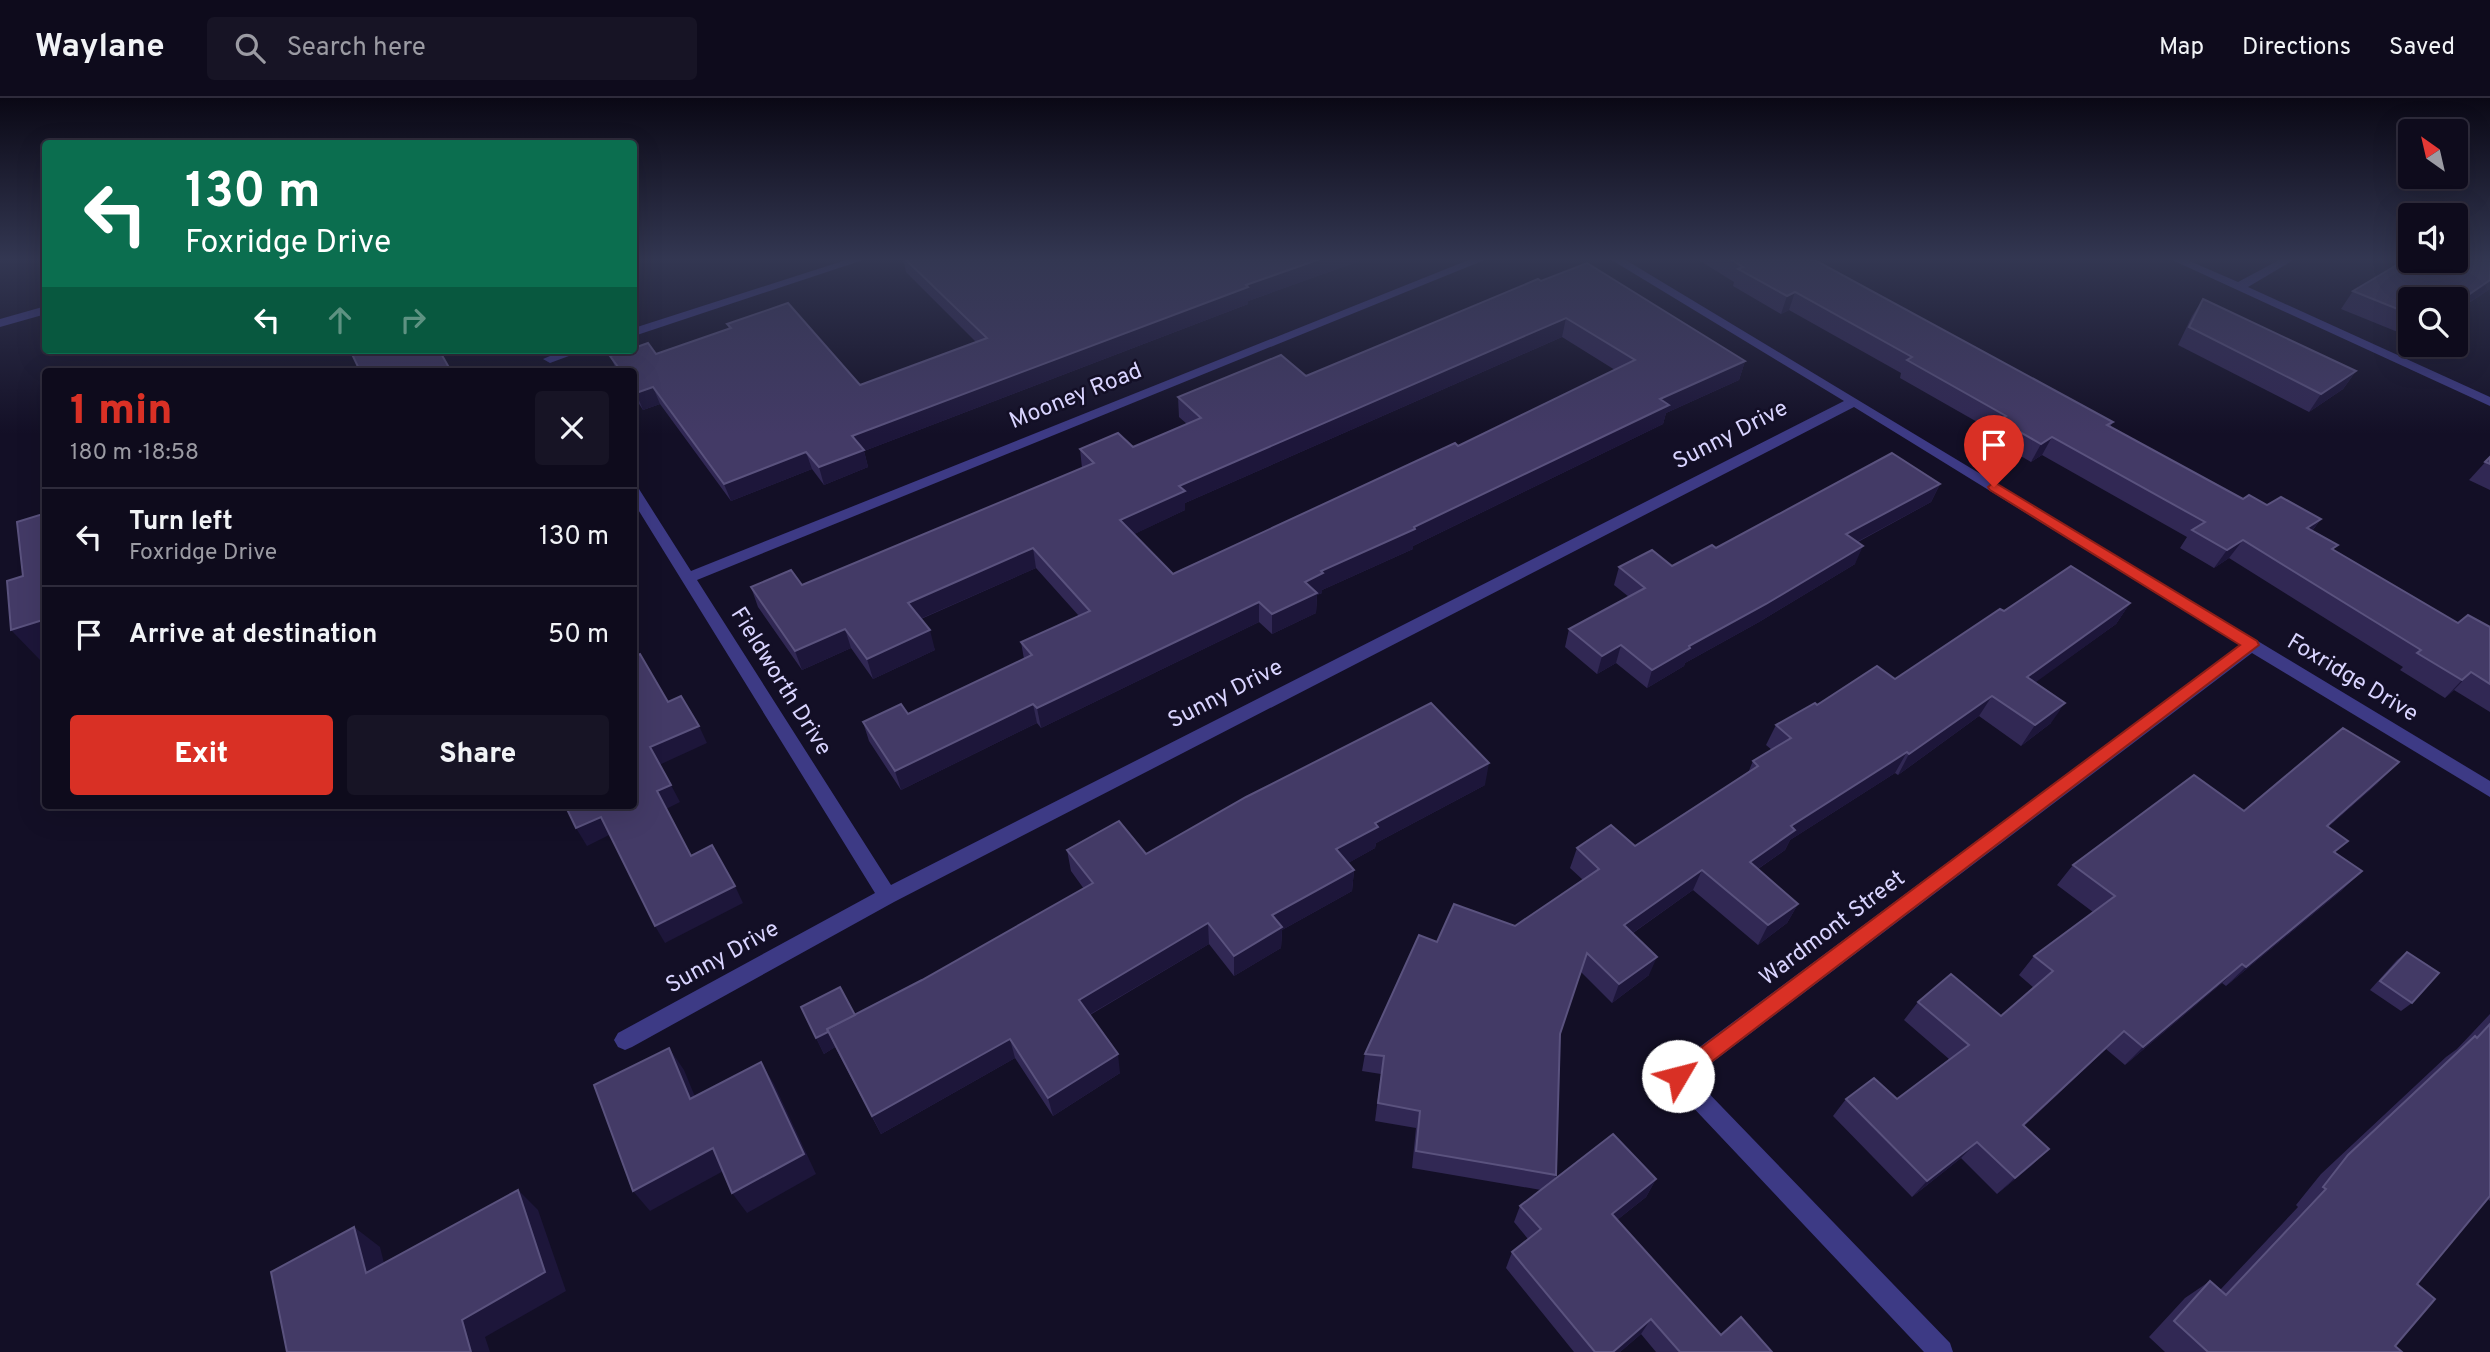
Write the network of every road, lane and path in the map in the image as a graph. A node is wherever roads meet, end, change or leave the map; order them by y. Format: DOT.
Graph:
graph roads {
  1 [pos="19,318"];
  2 [pos="678,318"];
  3 [pos="1334,318"];
  4 [pos="1715,318"];
  5 [pos="2306,318"];
  6 [pos="0,323"];
  7 [pos="637,331"];
  8 [pos="567,354"];
  9 [pos="550,360"];
  10 [pos="1854,401"];
  11 [pos="2490,402"];
  12 [pos="637,497"];
  13 [pos="688,578"];
  14 [pos="2251,645"];
  15 [pos="2490,790"];
  16 [pos="887,896"];
  17 [pos="625,1040"];
  18 [pos="1941,1352"];
  1 -- 6 [label="street"];
  2 -- 7 [label="street"];
  3 -- 13 [label="street, Mooney Road"];
  4 -- 10 [label="street, Foxridge Drive"];
  5 -- 11 [label="street"];
  8 -- 9 [label="street"];
  10 -- 14 [label="street, Foxridge Drive"];
  10 -- 16 [label="street, Sunny Drive"];
  12 -- 13 [label="street, Fieldworth Drive"];
  13 -- 16 [label="street, Fieldworth Drive"];
  14 -- 15 [label="street, Foxridge Drive"];
  14 -- 18 [label="street, Wardmont Street"];
  16 -- 17 [label="street, Sunny Drive"];
}
